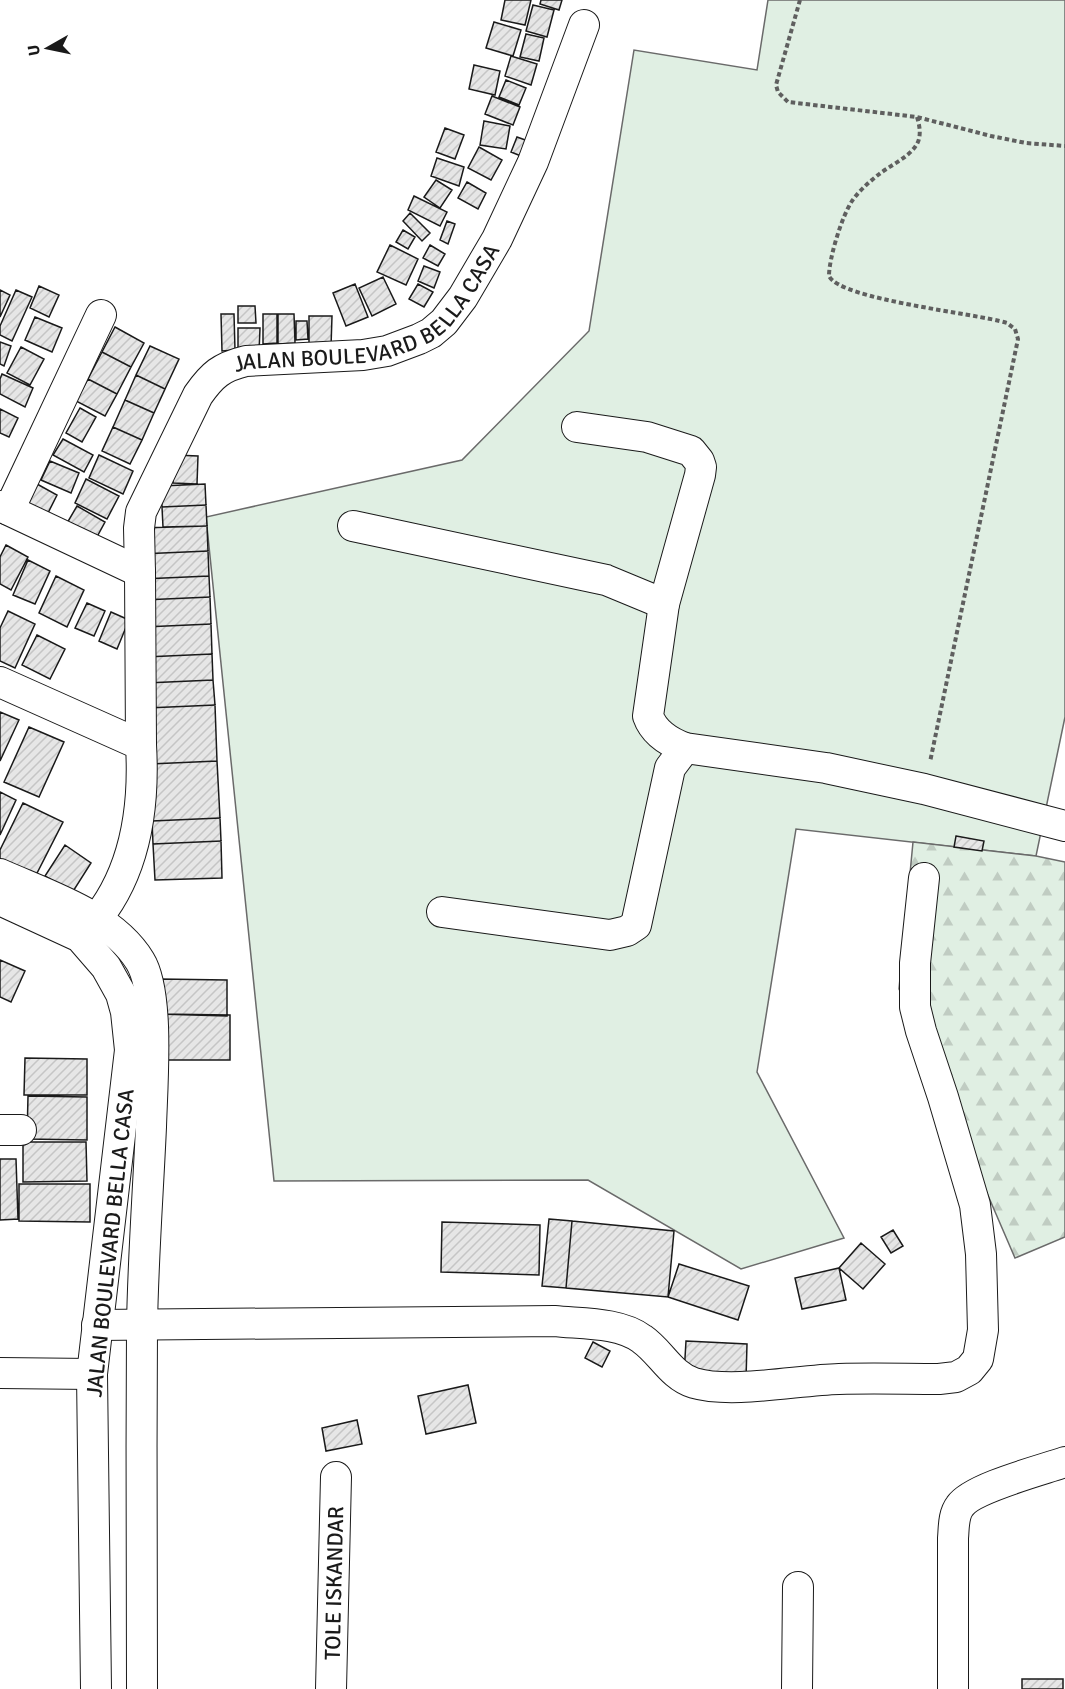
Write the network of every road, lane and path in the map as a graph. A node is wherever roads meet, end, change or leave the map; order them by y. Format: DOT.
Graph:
graph roads {
  1 [pos="800,0"];
  2 [pos="584,25"];
  3 [pos="916,117"];
  4 [pos="1065,146"];
  5 [pos="101,315"];
  6 [pos="578,427"];
  7 [pos="5,508"];
  8 [pos="353,526"];
  9 [pos="140,572"];
  10 [pos="664,604"];
  11 [pos="0,682"];
  12 [pos="141,746"];
  13 [pos="685,748"];
  14 [pos="924,789"];
  15 [pos="1065,826"];
  16 [pos="0,874"];
  17 [pos="924,878"];
  18 [pos="0,900"];
  19 [pos="442,912"];
  20 [pos="89,928"];
  21 [pos="142,1324"];
  22 [pos="97,1325"];
  23 [pos="0,1373"];
  24 [pos="92,1374"];
  25 [pos="1065,1462"];
  26 [pos="336,1477"];
  27 [pos="798,1587"];
  28 [pos="96,1689"];
  29 [pos="142,1689"];
  30 [pos="331,1689"];
  31 [pos="797,1689"];
  32 [pos="953,1689"];
  1 -- 3 [label="path"];
  2 -- 9 [label="street, JALAN BOULEVARD BELLA CASA"];
  3 -- 4 [label="path"];
  3 -- 14 [label="path"];
  5 -- 7 [label="street"];
  6 -- 10 [label="street"];
  7 -- 9 [label="street"];
  8 -- 10 [label="street"];
  9 -- 12 [label="street, JALAN BOULEVARD BELLA CASA"];
  10 -- 13 [label="street"];
  11 -- 12 [label="street"];
  12 -- 20 [label="street, JALAN BOULEVARD BELLA CASA"];
  13 -- 14 [label="street"];
  13 -- 19 [label="street"];
  14 -- 15 [label="street"];
  16 -- 20 [label="street, JALAN BOULEVARD BELLA CASA"];
  17 -- 21 [label="street"];
  18 -- 20 [label="street, JALAN BOULEVARD BELLA CASA"];
  20 -- 21 [label="street, JALAN BOULEVARD BELLA CASA"];
  20 -- 22 [label="street, JALAN BOULEVARD BELLA CASA"];
  21 -- 22 [label="street"];
  21 -- 29 [label="street, JALAN BOULEVARD BELLA CASA"];
  22 -- 24 [label="street, JALAN BOULEVARD BELLA CASA"];
  23 -- 24 [label="street"];
  24 -- 28 [label="street, JALAN BOULEVARD BELLA CASA"];
  25 -- 32 [label="street"];
  26 -- 30 [label="street, TOLE ISKANDAR"];
  27 -- 31 [label="street"];
}
